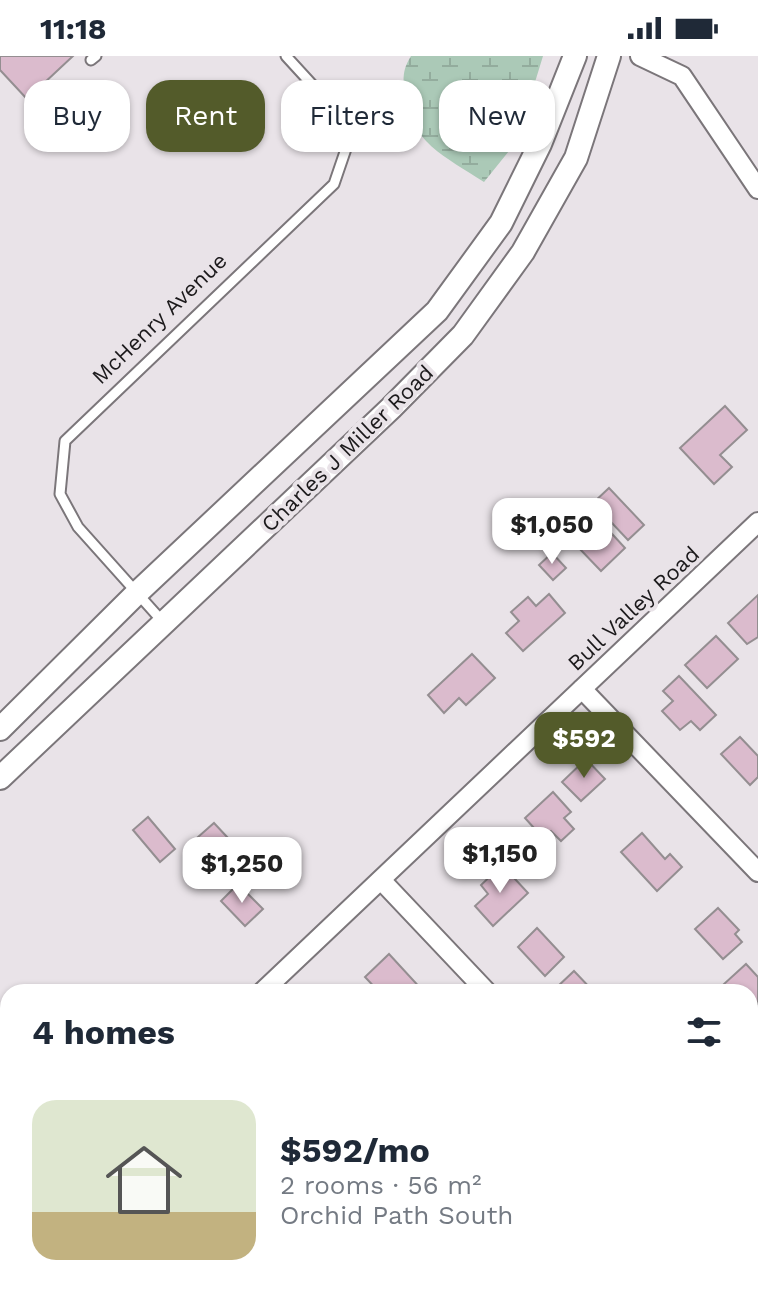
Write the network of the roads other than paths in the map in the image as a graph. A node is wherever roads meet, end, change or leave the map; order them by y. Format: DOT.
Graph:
graph roads {
  1 [pos="286,56"];
  2 [pos="575,56"];
  3 [pos="609,56"];
  4 [pos="640,56"];
  5 [pos="758,189"];
  6 [pos="758,522"];
  7 [pos="137,593"];
  8 [pos="163,622"];
  9 [pos="582,689"];
  10 [pos="0,729"];
  11 [pos="0,778"];
  12 [pos="758,872"];
  13 [pos="381,880"];
  14 [pos="270,984"];
  15 [pos="479,984"];
  1 -- 7 [label="lane, McHenry Avenue"];
  2 -- 7 [label="street, Charles J Miller Road"];
  3 -- 8 [label="street, Charles J Miller Road"];
  4 -- 5 [label="street"];
  6 -- 9 [label="street, Bull Valley Road"];
  7 -- 8 [label="lane, McHenry Avenue"];
  7 -- 10 [label="street, Charles J Miller Road"];
  8 -- 11 [label="street, Charles J Miller Road"];
  9 -- 12 [label="street"];
  9 -- 13 [label="street, Bull Valley Road"];
  13 -- 14 [label="street, Bull Valley Road"];
  13 -- 15 [label="street"];
}
